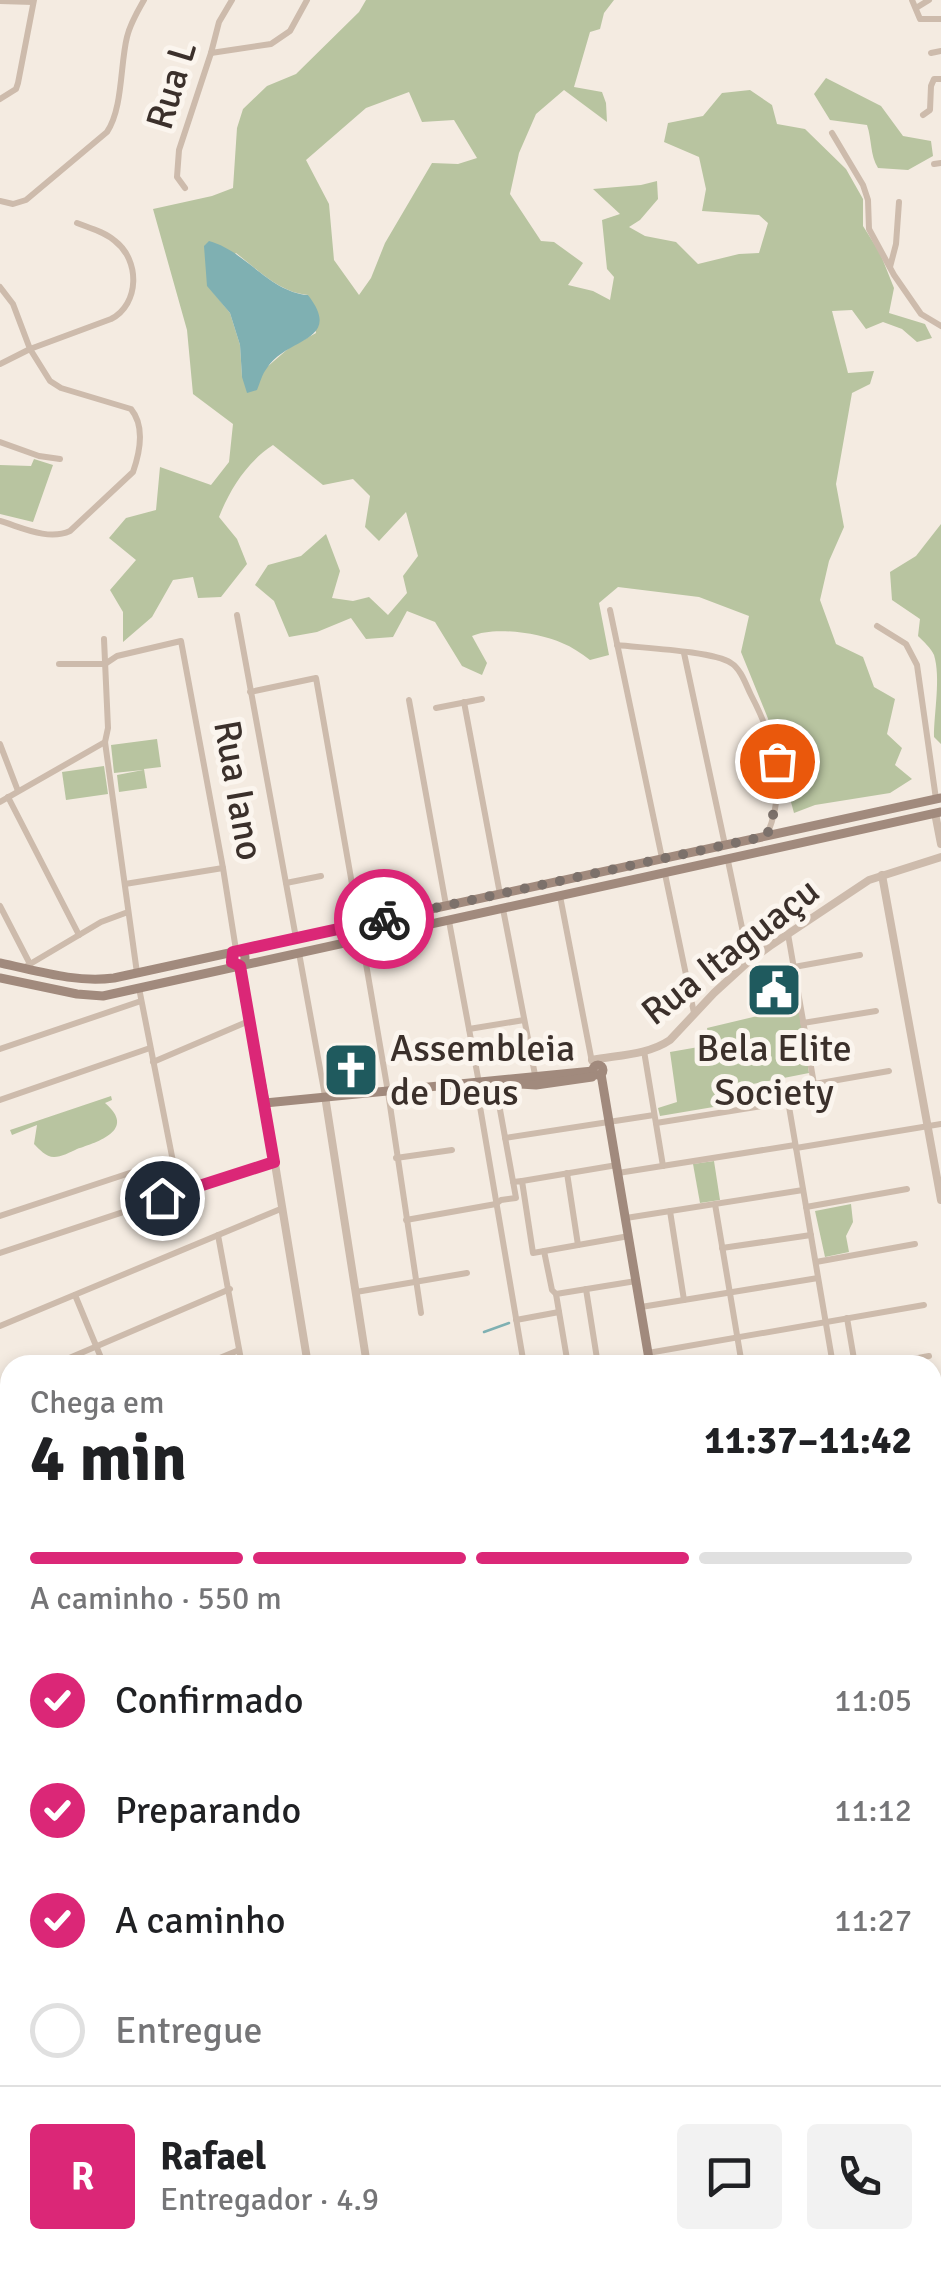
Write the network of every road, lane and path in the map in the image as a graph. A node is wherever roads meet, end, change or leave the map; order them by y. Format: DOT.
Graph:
graph roads {
  1 [pos="144,0"];
  2 [pos="232,0"];
  3 [pos="307,0"];
  4 [pos="929,0"];
  5 [pos="0,1"];
  6 [pos="34,1"];
  7 [pos="914,4"];
  8 [pos="941,20"];
  9 [pos="941,51"];
  10 [pos="931,52"];
  11 [pos="210,53"];
  12 [pos="941,79"];
  13 [pos="0,99"];
  14 [pos="923,114"];
  15 [pos="832,133"];
  16 [pos="184,188"];
  17 [pos="0,201"];
  18 [pos="899,202"];
  19 [pos="77,224"];
  20 [pos="890,268"];
  21 [pos="0,286"];
  22 [pos="941,326"];
  23 [pos="30,349"];
  24 [pos="0,364"];
  25 [pos="0,442"];
  26 [pos="60,460"];
  27 [pos="0,521"];
  28 [pos="610,610"];
  29 [pos="237,615"];
  30 [pos="877,626"];
  31 [pos="104,640"];
  32 [pos="617,645"];
  33 [pos="684,653"];
  34 [pos="59,664"];
  35 [pos="105,664"];
  36 [pos="250,692"];
  37 [pos="482,698"];
  38 [pos="409,700"];
  39 [pos="464,702"];
  40 [pos="436,708"];
  41 [pos="105,742"];
  42 [pos="0,744"];
  43 [pos="18,792"];
  44 [pos="4,799"];
  45 [pos="938,799"];
  46 [pos="938,813"];
  47 [pos="805,826"];
  48 [pos="767,836"];
  49 [pos="739,842"];
  50 [pos="941,844"];
  51 [pos="724,845"];
  52 [pos="770,848"];
  53 [pos="941,857"];
  54 [pos="662,860"];
  55 [pos="728,861"];
  56 [pos="710,864"];
  57 [pos="223,868"];
  58 [pos="665,874"];
  59 [pos="882,875"];
  60 [pos="321,876"];
  61 [pos="286,883"];
  62 [pos="125,884"];
  63 [pos="531,886"];
  64 [pos="500,894"];
  65 [pos="560,896"];
  66 [pos="533,902"];
  67 [pos="0,906"];
  68 [pos="446,906"];
  69 [pos="503,909"];
  70 [pos="128,912"];
  71 [pos="449,921"];
  72 [pos="359,924"];
  73 [pos="788,934"];
  74 [pos="78,936"];
  75 [pos="374,936"];
  76 [pos="296,938"];
  77 [pos="236,950"];
  78 [pos="298,952"];
  79 [pos="860,955"];
  80 [pos="749,962"];
  81 [pos="0,963"];
  82 [pos="27,966"];
  83 [pos="240,966"];
  84 [pos="794,967"];
  85 [pos="137,972"];
  86 [pos="2,980"];
  87 [pos="139,988"];
  88 [pos="141,1000"];
  89 [pos="876,1011"];
  90 [pos="694,1013"];
  91 [pos="524,1020"];
  92 [pos="250,1021"];
  93 [pos="803,1023"];
  94 [pos="469,1029"];
  95 [pos="150,1048"];
  96 [pos="0,1049"];
  97 [pos="644,1051"];
  98 [pos="153,1062"];
  99 [pos="598,1067"];
  100 [pos="889,1071"];
  101 [pos="536,1081"];
  102 [pos="495,1082"];
  103 [pos="478,1083"];
  104 [pos="814,1084"];
  105 [pos="388,1092"];
  106 [pos="325,1096"];
  107 [pos="0,1100"];
  108 [pos="264,1102"];
  109 [pos="788,1102"];
  110 [pos="655,1119"];
  111 [pos="609,1122"];
  112 [pos="941,1124"];
  113 [pos="928,1126"];
  114 [pos="506,1138"];
  115 [pos="796,1147"];
  116 [pos="452,1150"];
  117 [pos="396,1158"];
  118 [pos="172,1159"];
  119 [pos="274,1162"];
  120 [pos="663,1166"];
  121 [pos="617,1169"];
  122 [pos="566,1173"];
  123 [pos="518,1181"];
  124 [pos="803,1190"];
  125 [pos="906,1190"];
  126 [pos="179,1193"];
  127 [pos="941,1200"];
  128 [pos="496,1204"];
  129 [pos="714,1204"];
  130 [pos="283,1208"];
  131 [pos="806,1208"];
  132 [pos="670,1212"];
  133 [pos="0,1216"];
  134 [pos="626,1218"];
  135 [pos="406,1220"];
  136 [pos="218,1235"];
  137 [pos="811,1235"];
  138 [pos="628,1236"];
  139 [pos="916,1244"];
  140 [pos="578,1245"];
  141 [pos="722,1248"];
  142 [pos="544,1251"];
  143 [pos="0,1253"];
  144 [pos="816,1262"];
  145 [pos="467,1273"];
  146 [pos="818,1278"];
  147 [pos="636,1281"];
  148 [pos="416,1282"];
  149 [pos="230,1289"];
  150 [pos="586,1289"];
  151 [pos="356,1292"];
  152 [pos="730,1293"];
  153 [pos="556,1294"];
  154 [pos="75,1295"];
  155 [pos="684,1300"];
  156 [pos="924,1304"];
  157 [pos="641,1308"];
  158 [pos="560,1312"];
  159 [pos="421,1313"];
  160 [pos="847,1318"];
  161 [pos="516,1320"];
  162 [pos="826,1322"];
  163 [pos="0,1326"];
  164 [pos="737,1337"];
  165 [pos="96,1346"];
  166 [pos="239,1350"];
  167 [pos="648,1352"];
  168 [pos="76,1355"];
  169 [pos="100,1355"];
  170 [pos="227,1355"];
  171 [pos="240,1355"];
  172 [pos="306,1355"];
  173 [pos="365,1355"];
  174 [pos="522,1355"];
  175 [pos="566,1355"];
  176 [pos="596,1355"];
  177 [pos="648,1355"];
  178 [pos="740,1355"];
  179 [pos="831,1355"];
  180 [pos="853,1355"];
  1 -- 17 [label="street"];
  2 -- 11 [label="street, Rua L"];
  3 -- 11 [label="street"];
  4 -- 7 [label="street"];
  5 -- 6 [label="street"];
  6 -- 13 [label="street"];
  7 -- 8 [label="street"];
  9 -- 10 [label="street"];
  11 -- 16 [label="street, Rua L"];
  12 -- 14 [label="street"];
  15 -- 20 [label="street"];
  18 -- 20 [label="street"];
  19 -- 23 [label="street"];
  20 -- 22 [label="street"];
  21 -- 23 [label="street"];
  23 -- 24 [label="street"];
  23 -- 27 [label="street"];
  25 -- 26 [label="street"];
  28 -- 32 [label="street"];
  29 -- 36 [label="street"];
  30 -- 45 [label="street"];
  31 -- 35 [label="street"];
  32 -- 33 [label="street"];
  32 -- 54 [label="street"];
  33 -- 48 [label="street"];
  33 -- 51 [label="street"];
  34 -- 35 [label="street"];
  35 -- 41 [label="street"];
  35 -- 57 [label="street, Rua Iano"];
  36 -- 61 [label="street"];
  36 -- 72 [label="street"];
  37 -- 39 [label="street"];
  38 -- 68 [label="street"];
  39 -- 40 [label="street"];
  39 -- 64 [label="street"];
  41 -- 43 [label="street"];
  41 -- 62 [label="street"];
  42 -- 43 [label="street"];
  43 -- 44 [label="street"];
  44 -- 74 [label="street"];
  45 -- 47 [label="main road"];
  46 -- 50 [label="street"];
  46 -- 52 [label="main road"];
  47 -- 48 [label="main road"];
  47 -- 52 [label="main road"];
  48 -- 49 [label="main road"];
  49 -- 51 [label="main road"];
  49 -- 56 [label="main road"];
  51 -- 54 [label="main road"];
  52 -- 55 [label="main road"];
  53 -- 59 [label="street, Rua Itaguaçu"];
  54 -- 63 [label="main road"];
  55 -- 56 [label="main road"];
  55 -- 80 [label="street"];
  56 -- 58 [label="main road"];
  57 -- 62 [label="street"];
  57 -- 77 [label="street, Rua Iano"];
  58 -- 65 [label="main road"];
  58 -- 90 [label="street"];
  59 -- 73 [label="street, Rua Itaguaçu"];
  59 -- 113 [label="street"];
  60 -- 61 [label="street"];
  61 -- 76 [label="street"];
  62 -- 70 [label="street"];
  63 -- 64 [label="main road"];
  63 -- 66 [label="main road"];
  64 -- 68 [label="main road"];
  65 -- 66 [label="main road"];
  65 -- 99 [label="street"];
  66 -- 69 [label="main road"];
  67 -- 82 [label="street"];
  68 -- 72 [label="main road"];
  69 -- 71 [label="main road"];
  69 -- 91 [label="street"];
  70 -- 74 [label="street"];
  70 -- 85 [label="street"];
  71 -- 75 [label="main road"];
  71 -- 94 [label="street"];
  72 -- 76 [label="main road"];
  73 -- 80 [label="street, Rua Itaguaçu"];
  73 -- 84 [label="street"];
  74 -- 82 [label="street"];
  75 -- 78 [label="main road"];
  75 -- 105 [label="street"];
  76 -- 77 [label="main road"];
  77 -- 83 [label="main road"];
  77 -- 85 [label="main road"];
  78 -- 83 [label="main road"];
  78 -- 106 [label="street"];
  79 -- 84 [label="street"];
  80 -- 90 [label="street, Rua Itaguaçu"];
  81 -- 82 [label="main road"];
  82 -- 85 [label="main road"];
  83 -- 87 [label="main road"];
  83 -- 92 [label="main road"];
  84 -- 93 [label="street"];
  86 -- 87 [label="main road"];
  87 -- 88 [label="street"];
  88 -- 95 [label="street"];
  88 -- 96 [label="street"];
  89 -- 93 [label="street"];
  90 -- 97 [label="street, Rua Itaguaçu"];
  91 -- 94 [label="street"];
  91 -- 101 [label="street"];
  92 -- 98 [label="street"];
  92 -- 108 [label="main road"];
  93 -- 104 [label="street"];
  94 -- 103 [label="street"];
  95 -- 98 [label="street"];
  95 -- 107 [label="street"];
  97 -- 99 [label="street, Rua Itaguaçu"];
  97 -- 110 [label="street"];
  98 -- 118 [label="street"];
  99 -- 101 [label="main road"];
  99 -- 111 [label="main road"];
  100 -- 104 [label="street"];
  101 -- 102 [label="main road"];
  102 -- 103 [label="main road"];
  102 -- 114 [label="street"];
  103 -- 105 [label="main road"];
  103 -- 128 [label="street"];
  104 -- 109 [label="street"];
  105 -- 106 [label="main road"];
  105 -- 117 [label="street"];
  106 -- 108 [label="main road"];
  106 -- 151 [label="street"];
  108 -- 119 [label="street"];
  109 -- 110 [label="street"];
  109 -- 115 [label="street"];
  110 -- 111 [label="street"];
  110 -- 120 [label="street"];
  111 -- 114 [label="street"];
  111 -- 121 [label="main road"];
  112 -- 113 [label="street"];
  113 -- 115 [label="street"];
  113 -- 127 [label="street"];
  114 -- 123 [label="street"];
  115 -- 120 [label="street"];
  115 -- 124 [label="street"];
  116 -- 117 [label="street"];
  117 -- 135 [label="street"];
  118 -- 126 [label="street"];
  118 -- 133 [label="street"];
  119 -- 126 [label="street"];
  119 -- 130 [label="street"];
  120 -- 121 [label="street"];
  121 -- 122 [label="street"];
  121 -- 134 [label="main road"];
  122 -- 123 [label="street"];
  122 -- 140 [label="street"];
  123 -- 128 [label="street"];
  123 -- 142 [label="street"];
  124 -- 129 [label="street"];
  124 -- 131 [label="street"];
  125 -- 131 [label="street"];
  126 -- 143 [label="street"];
  128 -- 135 [label="street"];
  128 -- 161 [label="street"];
  129 -- 132 [label="street"];
  129 -- 141 [label="street"];
  130 -- 136 [label="street"];
  130 -- 172 [label="street"];
  131 -- 137 [label="street"];
  132 -- 134 [label="street"];
  132 -- 155 [label="street"];
  134 -- 138 [label="main road"];
  135 -- 148 [label="street"];
  136 -- 149 [label="street"];
  136 -- 154 [label="street"];
  137 -- 141 [label="street"];
  137 -- 144 [label="street"];
  138 -- 140 [label="street"];
  138 -- 147 [label="main road"];
  139 -- 144 [label="street"];
  140 -- 142 [label="street"];
  141 -- 152 [label="street"];
  142 -- 153 [label="street"];
  144 -- 146 [label="street"];
  145 -- 148 [label="street"];
  146 -- 152 [label="street"];
  146 -- 162 [label="street"];
  147 -- 150 [label="street"];
  147 -- 157 [label="main road"];
  148 -- 151 [label="street"];
  148 -- 159 [label="street"];
  149 -- 165 [label="street"];
  149 -- 166 [label="street"];
  150 -- 153 [label="street"];
  150 -- 176 [label="street"];
  151 -- 173 [label="street"];
  152 -- 155 [label="street"];
  152 -- 164 [label="street"];
  153 -- 158 [label="street"];
  154 -- 163 [label="street"];
  154 -- 165 [label="street"];
  155 -- 157 [label="street"];
  156 -- 160 [label="street"];
  157 -- 167 [label="main road"];
  158 -- 161 [label="street"];
  158 -- 175 [label="street"];
  160 -- 162 [label="street"];
  160 -- 180 [label="street"];
  161 -- 174 [label="street"];
  162 -- 164 [label="street"];
  162 -- 179 [label="street"];
  164 -- 167 [label="street"];
  164 -- 178 [label="street"];
  165 -- 168 [label="street"];
  165 -- 169 [label="street"];
  166 -- 170 [label="street"];
  166 -- 171 [label="street"];
  167 -- 177 [label="main road"];
}
